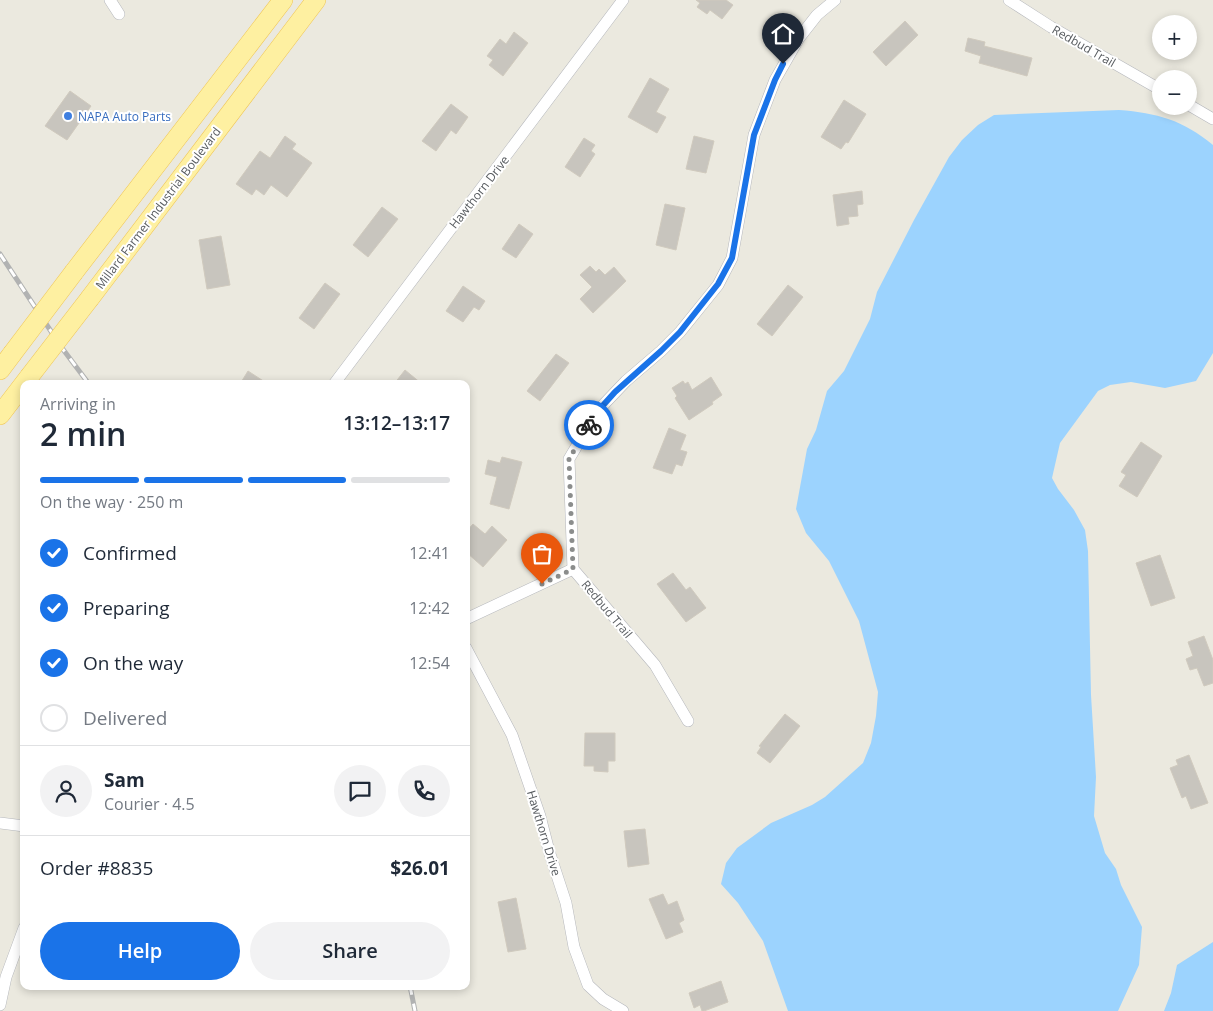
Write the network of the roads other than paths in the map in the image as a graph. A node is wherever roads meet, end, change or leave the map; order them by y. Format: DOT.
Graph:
graph roads {
  1 [pos="110,0"];
  2 [pos="283,0"];
  3 [pos="316,0"];
  4 [pos="623,0"];
  5 [pos="1009,0"];
  6 [pos="830,1"];
  7 [pos="119,14"];
  8 [pos="1152,85"];
  9 [pos="1197,110"];
  10 [pos="1213,119"];
  11 [pos="0,370"];
  12 [pos="26,380"];
  13 [pos="337,380"];
  14 [pos="20,388"];
  15 [pos="0,415"];
  16 [pos="573,569"];
  17 [pos="470,617"];
  18 [pos="470,656"];
  19 [pos="688,721"];
  20 [pos="0,823"];
  21 [pos="20,826"];
  22 [pos="20,939"];
  23 [pos="0,1005"];
  24 [pos="623,1011"];
  1 -- 7 [label="street"];
  2 -- 11 [label="main road, bridge"];
  3 -- 12 [label="main road, Millard Farmer Industrial Boulevard, bridge"];
  4 -- 13 [label="street, Hawthorn Drive"];
  5 -- 8 [label="street, Redbud Trail"];
  6 -- 16 [label="street, Redbud Trail"];
  9 -- 10 [label="street"];
  14 -- 15 [label="main road, Millard Farmer Industrial Boulevard, bridge"];
  16 -- 17 [label="street"];
  16 -- 19 [label="street, Redbud Trail"];
  18 -- 24 [label="street, Hawthorn Drive"];
  20 -- 21 [label="street"];
  22 -- 23 [label="street"];
}
